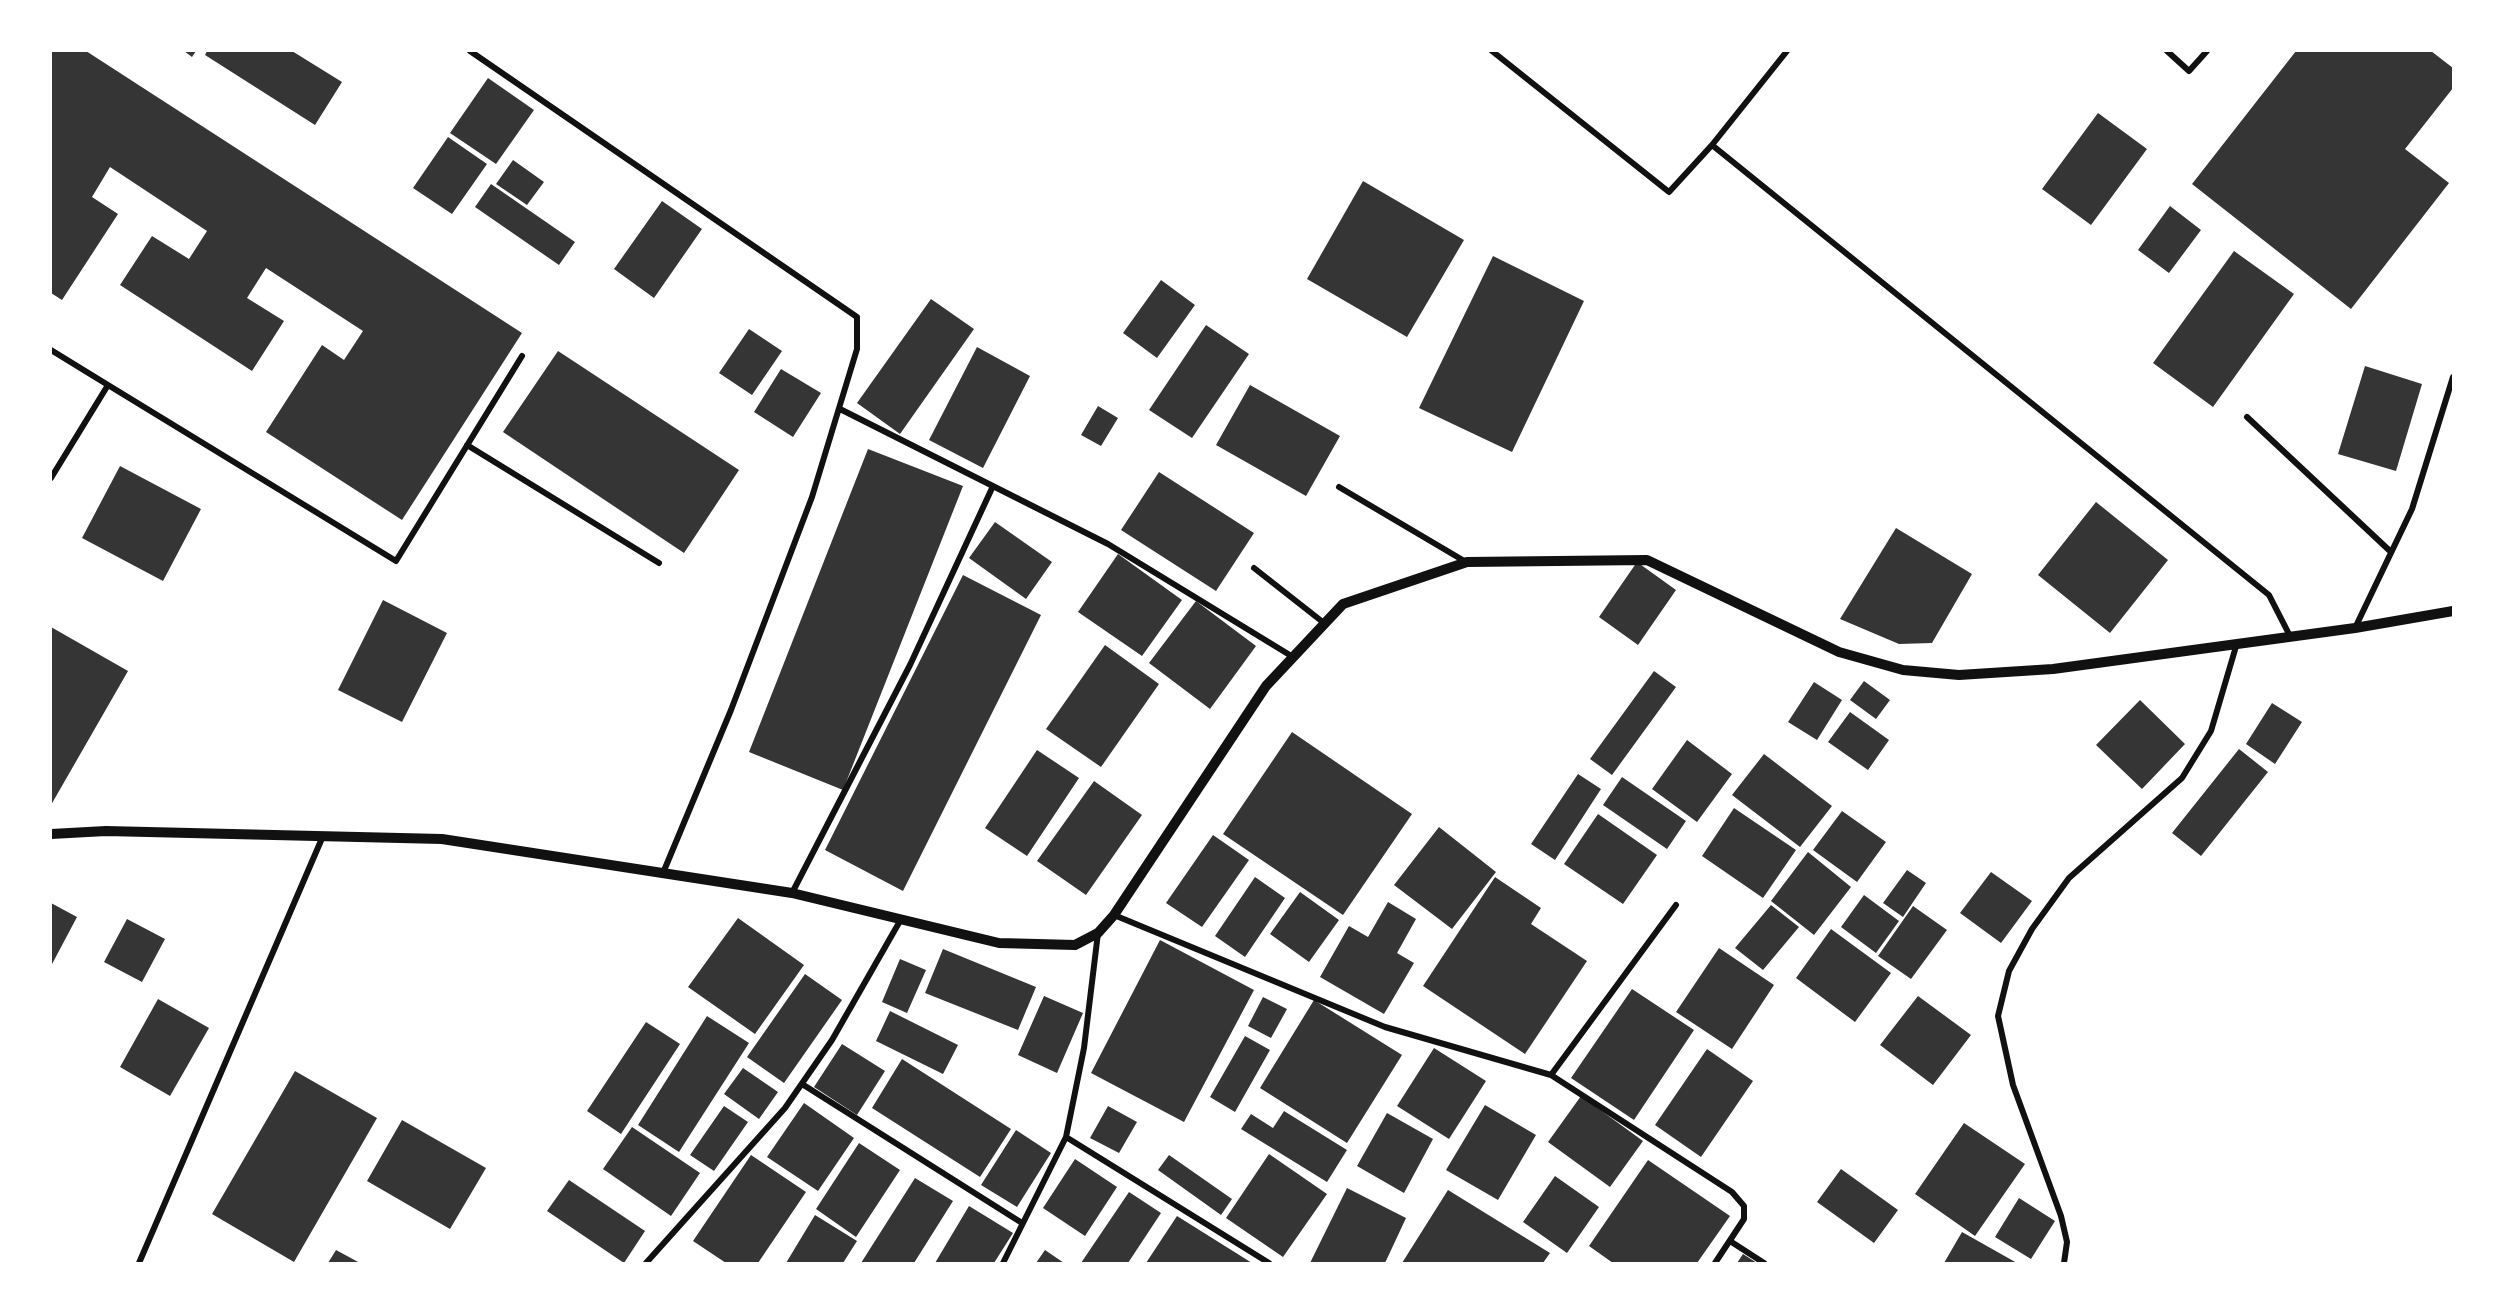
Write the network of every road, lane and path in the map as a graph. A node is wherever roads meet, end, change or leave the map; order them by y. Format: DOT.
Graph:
graph roads {
  1 [pos="470,51"];
  2 [pos="1492,51"];
  3 [pos="1787,51"];
  4 [pos="2167,51"];
  5 [pos="2207,51"];
  6 [pos="1712,145"];
  7 [pos="51,350"];
  8 [pos="522,356"];
  9 [pos="2453,376"];
  10 [pos="108,385"];
  11 [pos="840,409"];
  12 [pos="2247,417"];
  13 [pos="467,446"];
  14 [pos="51,478"];
  15 [pos="993,486"];
  16 [pos="1340,487"];
  17 [pos="2391,552"];
  18 [pos="1467,562"];
  19 [pos="659,563"];
  20 [pos="1254,568"];
  21 [pos="2453,611"];
  22 [pos="1324,623"];
  23 [pos="2355,628"];
  24 [pos="2290,636"];
  25 [pos="2237,642"];
  26 [pos="1293,657"];
  27 [pos="51,834"];
  28 [pos="323,836"];
  29 [pos="663,873"];
  30 [pos="792,893"];
  31 [pos="1676,904"];
  32 [pos="1114,915"];
  33 [pos="900,921"];
  34 [pos="1098,933"];
  35 [pos="1551,1075"];
  36 [pos="802,1084"];
  37 [pos="1066,1137"];
  38 [pos="1022,1223"];
  39 [pos="1730,1241"];
  40 [pos="139,1263"];
  41 [pos="646,1263"];
  42 [pos="1003,1263"];
  43 [pos="1269,1263"];
  44 [pos="1714,1263"];
  45 [pos="1764,1263"];
  46 [pos="2064,1263"];
  1 -- 11 [label="street"];
  2 -- 6 [label="street"];
  3 -- 6 [label="street"];
  4 -- 5 [label="street"];
  6 -- 24 [label="street"];
  7 -- 10 [label="street"];
  8 -- 13 [label="street"];
  9 -- 17 [label="street"];
  10 -- 13 [label="street"];
  10 -- 14 [label="street"];
  11 -- 15 [label="street"];
  11 -- 29 [label="street"];
  12 -- 17 [label="street"];
  13 -- 19 [label="street"];
  15 -- 26 [label="street"];
  15 -- 30 [label="street"];
  16 -- 18 [label="street"];
  17 -- 23 [label="street"];
  18 -- 22 [label="street"];
  18 -- 25 [label="street"];
  20 -- 22 [label="street"];
  21 -- 23 [label="street"];
  22 -- 26 [label="street"];
  23 -- 24 [label="street"];
  24 -- 25 [label="street"];
  25 -- 46 [label="street"];
  26 -- 32 [label="street"];
  27 -- 28 [label="street"];
  28 -- 29 [label="street"];
  28 -- 40 [label="street"];
  29 -- 30 [label="street"];
  30 -- 33 [label="street"];
  31 -- 35 [label="street"];
  32 -- 34 [label="street"];
  32 -- 35 [label="street"];
  33 -- 34 [label="street"];
  33 -- 36 [label="street"];
  34 -- 37 [label="street"];
  35 -- 39 [label="street"];
  36 -- 38 [label="street"];
  36 -- 41 [label="street"];
  37 -- 38 [label="street"];
  37 -- 43 [label="street"];
  38 -- 42 [label="street"];
  39 -- 44 [label="street"];
  39 -- 45 [label="street"];
}
